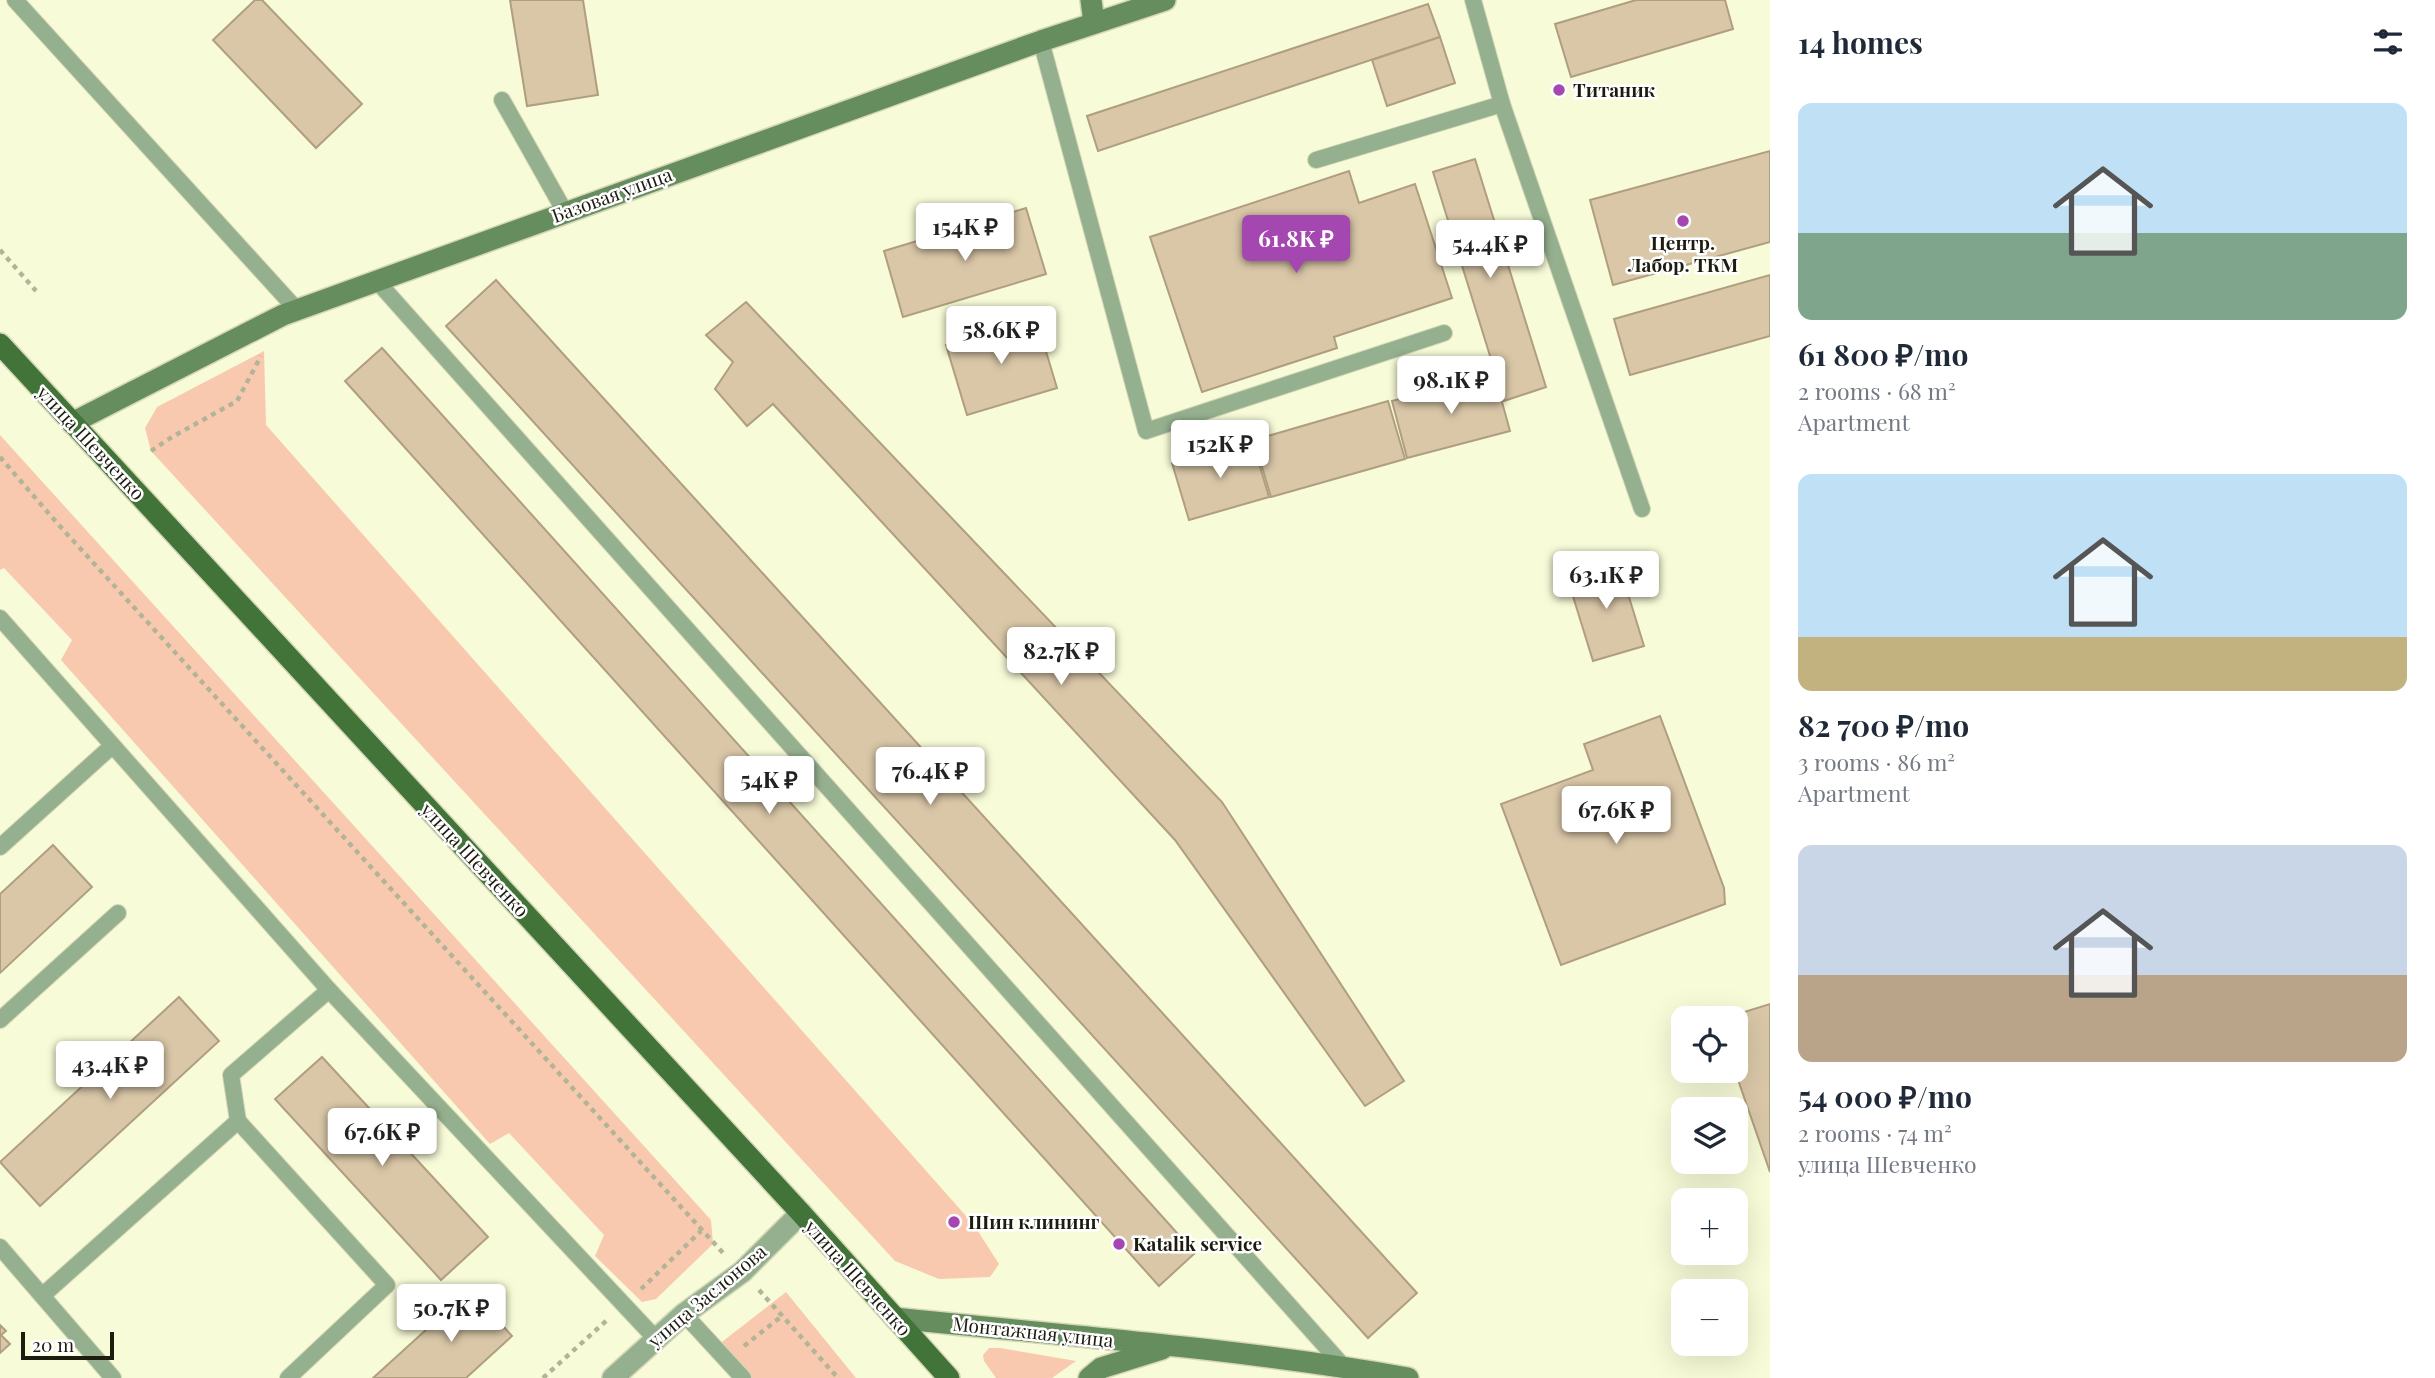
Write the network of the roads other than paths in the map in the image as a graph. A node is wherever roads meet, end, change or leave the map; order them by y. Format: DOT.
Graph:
graph roads {
  1 [pos="15,0"];
  2 [pos="1091,0"];
  3 [pos="1165,0"];
  4 [pos="1473,0"];
  5 [pos="1094,23"];
  6 [pos="1041,41"];
  7 [pos="502,100"];
  8 [pos="1502,104"];
  9 [pos="1316,160"];
  10 [pos="565,212"];
  11 [pos="376,280"];
  12 [pos="290,312"];
  13 [pos="1444,333"];
  14 [pos="0,344"];
  15 [pos="72,423"];
  16 [pos="1642,509"];
  17 [pos="0,618"];
  18 [pos="112,746"];
  19 [pos="0,848"];
  20 [pos="118,913"];
  21 [pos="329,990"];
  22 [pos="0,1020"];
  23 [pos="238,1121"];
  24 [pos="801,1213"];
  25 [pos="0,1247"];
  26 [pos="43,1296"];
  27 [pos="684,1314"];
  28 [pos="895,1318"];
  29 [pos="656,1339"];
  30 [pos="1171,1346"];
  31 [pos="1344,1367"];
  32 [pos="113,1378"];
  33 [pos="288,1378"];
  34 [pos="613,1378"];
  35 [pos="743,1378"];
  36 [pos="949,1378"];
  37 [pos="1088,1378"];
  38 [pos="1408,1378"];
  1 -- 12 [label="lane"];
  2 -- 5 [label="street"];
  3 -- 5 [label="street, Базовая улица"];
  4 -- 8 [label="lane"];
  5 -- 6 [label="street, Базовая улица"];
  6 -- 10 [label="street, Базовая улица"];
  6 -- 13 [label="lane"];
  7 -- 10 [label="lane"];
  8 -- 9 [label="lane"];
  8 -- 16 [label="lane"];
  10 -- 11 [label="street, Базовая улица"];
  11 -- 12 [label="street, Базовая улица"];
  11 -- 31 [label="lane"];
  12 -- 15 [label="street, Базовая улица"];
  14 -- 15 [label="main road, улица Шевченко"];
  15 -- 24 [label="main road, улица Шевченко"];
  17 -- 18 [label="lane"];
  18 -- 19 [label="lane"];
  18 -- 21 [label="lane"];
  20 -- 22 [label="lane"];
  21 -- 23 [label="lane"];
  21 -- 29 [label="lane"];
  23 -- 26 [label="lane"];
  23 -- 33 [label="lane"];
  24 -- 27 [label="street, улица Заслонова"];
  24 -- 28 [label="main road, улица Шевченко"];
  25 -- 26 [label="lane"];
  26 -- 32 [label="lane"];
  27 -- 29 [label="street, улица Заслонова"];
  27 -- 35 [label="lane"];
  28 -- 30 [label="street, Монтажная улица"];
  28 -- 36 [label="main road, улица Шевченко"];
  29 -- 34 [label="street, улица Заслонова"];
  30 -- 31 [label="street, Монтажная улица"];
  30 -- 37 [label="street, Монтажная улица"];
  31 -- 38 [label="street, Монтажная улица"];
}
